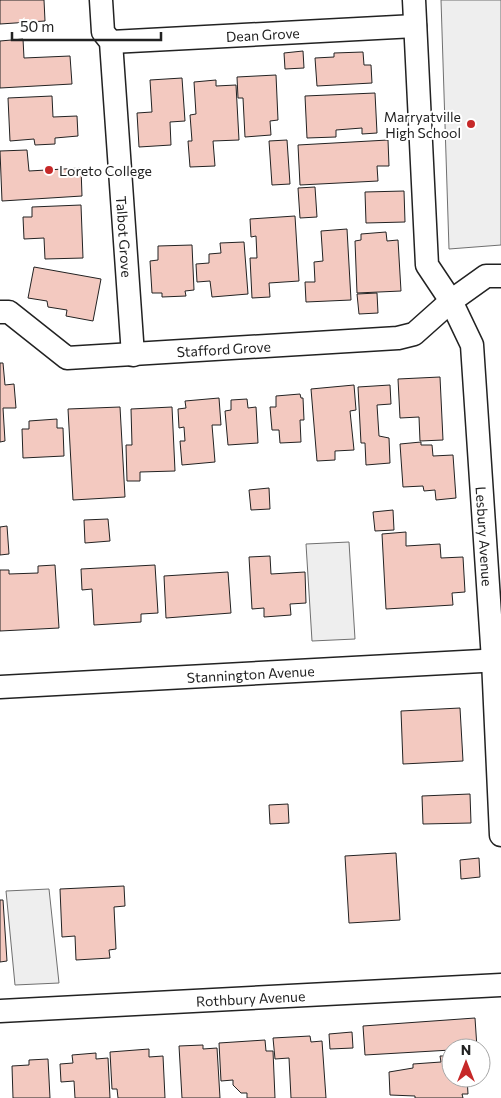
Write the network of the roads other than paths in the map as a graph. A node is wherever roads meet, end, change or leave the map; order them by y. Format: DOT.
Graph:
graph roads {
  1 [pos="101,0"];
  2 [pos="414,0"];
  3 [pos="415,26"];
  4 [pos="111,42"];
  5 [pos="501,276"];
  6 [pos="451,301"];
  7 [pos="0,312"];
  8 [pos="133,355"];
  9 [pos="497,660"];
  10 [pos="0,687"];
  11 [pos="501,835"];
  12 [pos="501,985"];
  13 [pos="0,1011"];
  1 -- 4 [label="street, Talbot Grove"];
  2 -- 3 [label="street"];
  3 -- 4 [label="street, Dean Grove"];
  3 -- 6 [label="street"];
  4 -- 8 [label="street, Talbot Grove"];
  5 -- 6 [label="street, Stafford Grove"];
  6 -- 8 [label="street, Stafford Grove"];
  6 -- 9 [label="street, Lesbury Avenue"];
  7 -- 8 [label="street, Stafford Grove"];
  9 -- 10 [label="street, Stannington Avenue"];
  9 -- 11 [label="street, Lesbury Avenue"];
  12 -- 13 [label="street, Rothbury Avenue"];
}
